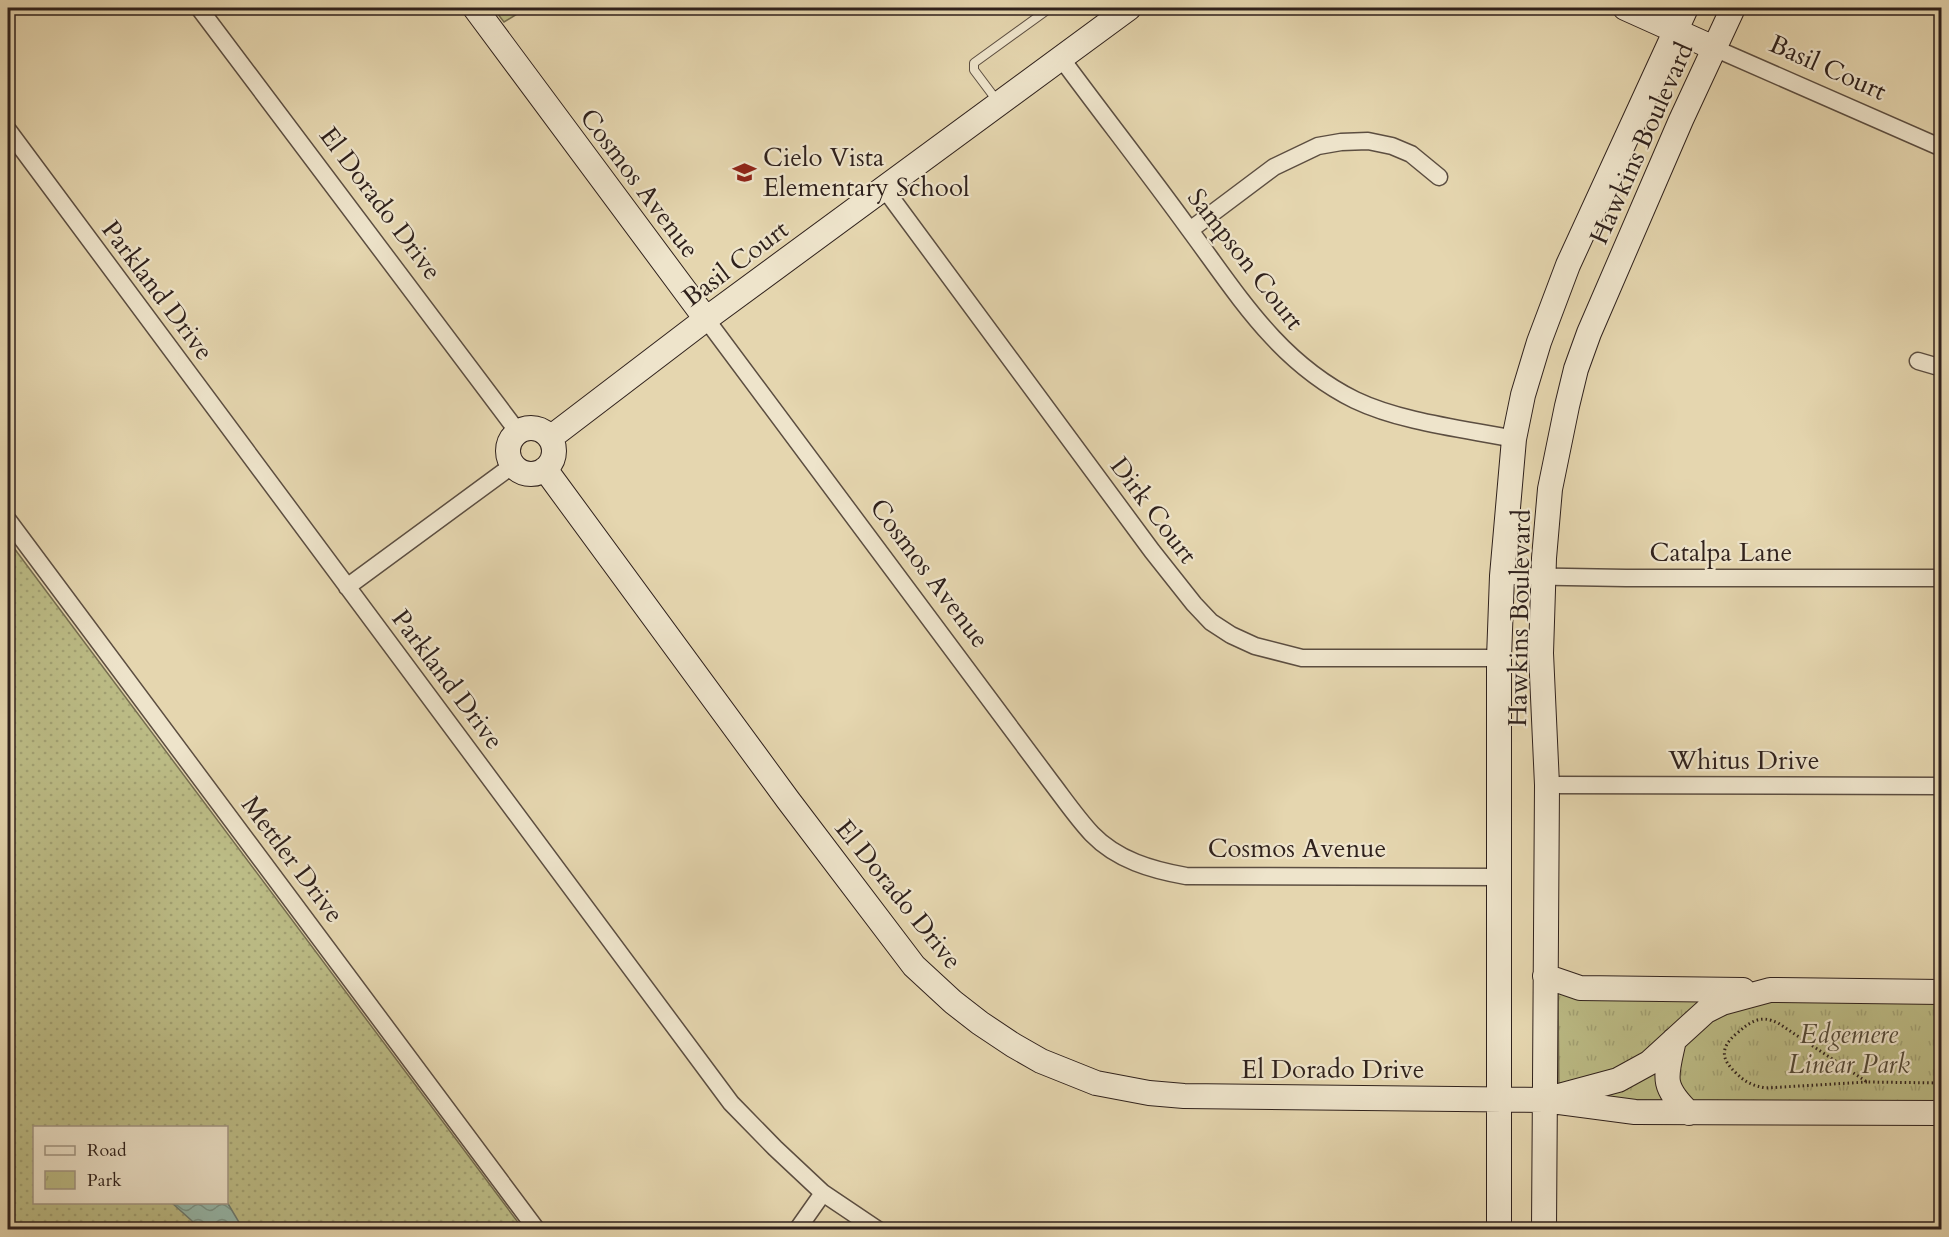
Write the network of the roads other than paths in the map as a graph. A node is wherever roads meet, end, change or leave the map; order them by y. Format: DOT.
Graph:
graph roads {
  1 [pos="199,8"];
  2 [pos="475,8"];
  3 [pos="1050,8"];
  4 [pos="1129,8"];
  5 [pos="1625,8"];
  6 [pos="1686,8"];
  7 [pos="1733,8"];
  8 [pos="1676,31"];
  9 [pos="1714,48"];
  10 [pos="1061,58"];
  11 [pos="999,103"];
  12 [pos="8,130"];
  13 [pos="1941,148"];
  14 [pos="1439,177"];
  15 [pos="884,188"];
  16 [pos="1190,230"];
  17 [pos="706,319"];
  18 [pos="1918,361"];
  19 [pos="1941,368"];
  20 [pos="518,432"];
  21 [pos="550,438"];
  22 [pos="1514,439"];
  23 [pos="513,465"];
  24 [pos="545,469"];
  25 [pos="8,520"];
  26 [pos="1502,576"];
  27 [pos="1543,576"];
  28 [pos="1941,578"];
  29 [pos="347,587"];
  30 [pos="1499,658"];
  31 [pos="1547,785"];
  32 [pos="1941,786"];
  33 [pos="1500,877"];
  34 [pos="1545,976"];
  35 [pos="1770,990"];
  36 [pos="1941,992"];
  37 [pos="1674,1040"];
  38 [pos="1499,1099"];
  39 [pos="1544,1100"];
  40 [pos="1689,1113"];
  41 [pos="1941,1113"];
  42 [pos="823,1193"];
  43 [pos="537,1230"];
  44 [pos="797,1230"];
  45 [pos="878,1230"];
  46 [pos="1499,1230"];
  47 [pos="1544,1230"];
  1 -- 20 [label="street, El Dorado Drive"];
  2 -- 17 [label="main road, Cosmos Avenue"];
  3 -- 11 [label="lane"];
  4 -- 10 [label="main road, Basil Court"];
  5 -- 8 [label="main road, Basil Court"];
  6 -- 8 [label="main road, Hawkins Boulevard"];
  7 -- 9 [label="main road, Hawkins Boulevard"];
  8 -- 9 [label="main road, Basil Court"];
  8 -- 22 [label="main road, Hawkins Boulevard"];
  9 -- 13 [label="street, Basil Court"];
  9 -- 27 [label="main road, Hawkins Boulevard"];
  10 -- 11 [label="main road, Basil Court"];
  10 -- 16 [label="street, Sampson Court"];
  11 -- 15 [label="main road, Basil Court"];
  12 -- 29 [label="street, Parkland Drive"];
  14 -- 16 [label="street"];
  15 -- 17 [label="main road, Basil Court"];
  15 -- 30 [label="street, Dirk Court"];
  16 -- 22 [label="street, Sampson Court"];
  17 -- 21 [label="main road, Basil Court"];
  17 -- 33 [label="street, Cosmos Avenue"];
  18 -- 19 [label="street"];
  20 -- 21 [label="main road"];
  20 -- 23 [label="main road"];
  21 -- 24 [label="main road"];
  22 -- 26 [label="main road, Hawkins Boulevard"];
  23 -- 24 [label="main road"];
  23 -- 29 [label="street"];
  24 -- 38 [label="main road, El Dorado Drive"];
  25 -- 43 [label="street, Mettler Drive"];
  26 -- 27 [label="street, Catalpa Lane"];
  26 -- 30 [label="main road, Hawkins Boulevard"];
  27 -- 28 [label="street, Catalpa Lane"];
  27 -- 31 [label="main road, Hawkins Boulevard"];
  29 -- 42 [label="street, Parkland Drive"];
  30 -- 33 [label="main road, Hawkins Boulevard"];
  31 -- 32 [label="street, Whitus Drive"];
  31 -- 34 [label="main road, Hawkins Boulevard"];
  33 -- 38 [label="main road, Hawkins Boulevard"];
  34 -- 35 [label="main road"];
  34 -- 39 [label="main road, Hawkins Boulevard"];
  35 -- 36 [label="main road"];
  35 -- 37 [label="main road"];
  37 -- 39 [label="main road"];
  37 -- 40 [label="main road"];
  38 -- 39 [label="main road, El Dorado Drive"];
  38 -- 46 [label="main road, Hawkins Boulevard"];
  39 -- 40 [label="main road"];
  39 -- 47 [label="main road, Hawkins Boulevard"];
  40 -- 41 [label="main road"];
  42 -- 44 [label="street"];
  42 -- 45 [label="street, Parkland Drive"];
}
